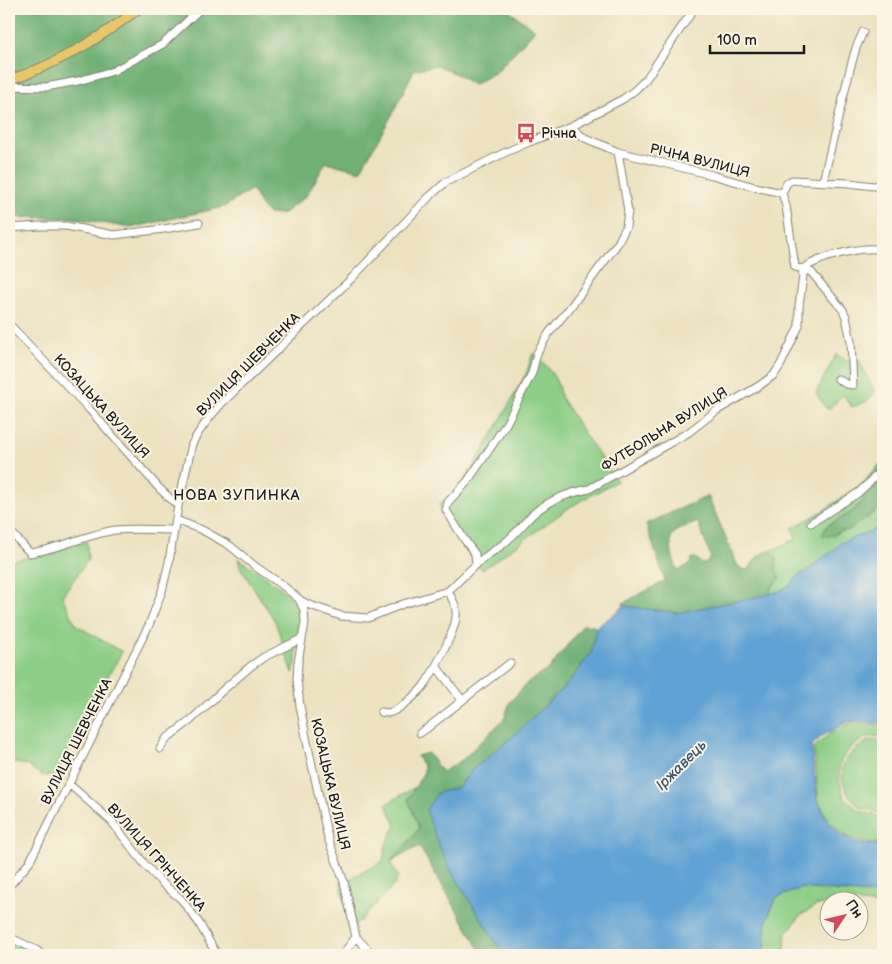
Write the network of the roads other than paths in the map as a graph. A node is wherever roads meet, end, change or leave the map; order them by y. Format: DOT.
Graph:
graph roads {
  1 [pos="138,9"];
  2 [pos="200,9"];
  3 [pos="694,9"];
  4 [pos="863,32"];
  5 [pos="9,80"];
  6 [pos="9,86"];
  7 [pos="571,126"];
  8 [pos="618,152"];
  9 [pos="823,181"];
  10 [pos="883,185"];
  11 [pos="782,193"];
  12 [pos="199,223"];
  13 [pos="9,228"];
  14 [pos="883,250"];
  15 [pos="802,268"];
  16 [pos="9,324"];
  17 [pos="838,379"];
  18 [pos="883,468"];
  19 [pos="178,506"];
  20 [pos="176,520"];
  21 [pos="811,523"];
  22 [pos="9,530"];
  23 [pos="174,530"];
  24 [pos="476,565"];
  25 [pos="448,591"];
  26 [pos="299,599"];
  27 [pos="301,639"];
  28 [pos="510,663"];
  29 [pos="436,666"];
  30 [pos="462,700"];
  31 [pos="381,712"];
  32 [pos="420,733"];
  33 [pos="160,749"];
  34 [pos="69,784"];
  35 [pos="9,886"];
  36 [pos="9,937"];
  37 [pos="356,937"];
  38 [pos="42,955"];
  39 [pos="217,955"];
  40 [pos="342,955"];
  41 [pos="373,955"];
  1 -- 5 [label="main road"];
  2 -- 6 [label="street"];
  3 -- 7 [label="street, ВУЛИЦЯ ШЕВЧЕНКА"];
  4 -- 9 [label="street"];
  7 -- 8 [label="street, РІЧНА ВУЛИЦЯ"];
  7 -- 19 [label="street, ВУЛИЦЯ ШЕВЧЕНКА"];
  8 -- 11 [label="street, РІЧНА ВУЛИЦЯ"];
  8 -- 24 [label="street"];
  9 -- 10 [label="street"];
  9 -- 11 [label="street"];
  11 -- 15 [label="street"];
  12 -- 13 [label="street"];
  14 -- 15 [label="street"];
  15 -- 17 [label="street"];
  15 -- 24 [label="street, ФУТБОЛЬНА ВУЛИЦЯ"];
  16 -- 19 [label="street, КОЗАЦЬКА ВУЛИЦЯ"];
  18 -- 21 [label="street"];
  19 -- 20 [label="street, ВУЛИЦЯ ШЕВЧЕНКА"];
  20 -- 23 [label="street, ВУЛИЦЯ ШЕВЧЕНКА"];
  20 -- 26 [label="street"];
  22 -- 23 [label="street"];
  23 -- 34 [label="street, ВУЛИЦЯ ШЕВЧЕНКА"];
  24 -- 25 [label="street, ФУТБОЛЬНА ВУЛИЦЯ"];
  25 -- 26 [label="street"];
  25 -- 29 [label="street"];
  26 -- 27 [label="street, КОЗАЦЬКА ВУЛИЦЯ"];
  27 -- 33 [label="street"];
  27 -- 37 [label="street, КОЗАЦЬКА ВУЛИЦЯ"];
  28 -- 30 [label="street"];
  29 -- 30 [label="street"];
  29 -- 31 [label="street"];
  30 -- 32 [label="street"];
  34 -- 35 [label="street, ВУЛИЦЯ ШЕВЧЕНКА"];
  34 -- 39 [label="street, ВУЛИЦЯ ГРІНЧЕНКА"];
  36 -- 38 [label="street"];
  37 -- 40 [label="street"];
  37 -- 41 [label="street"];
}
